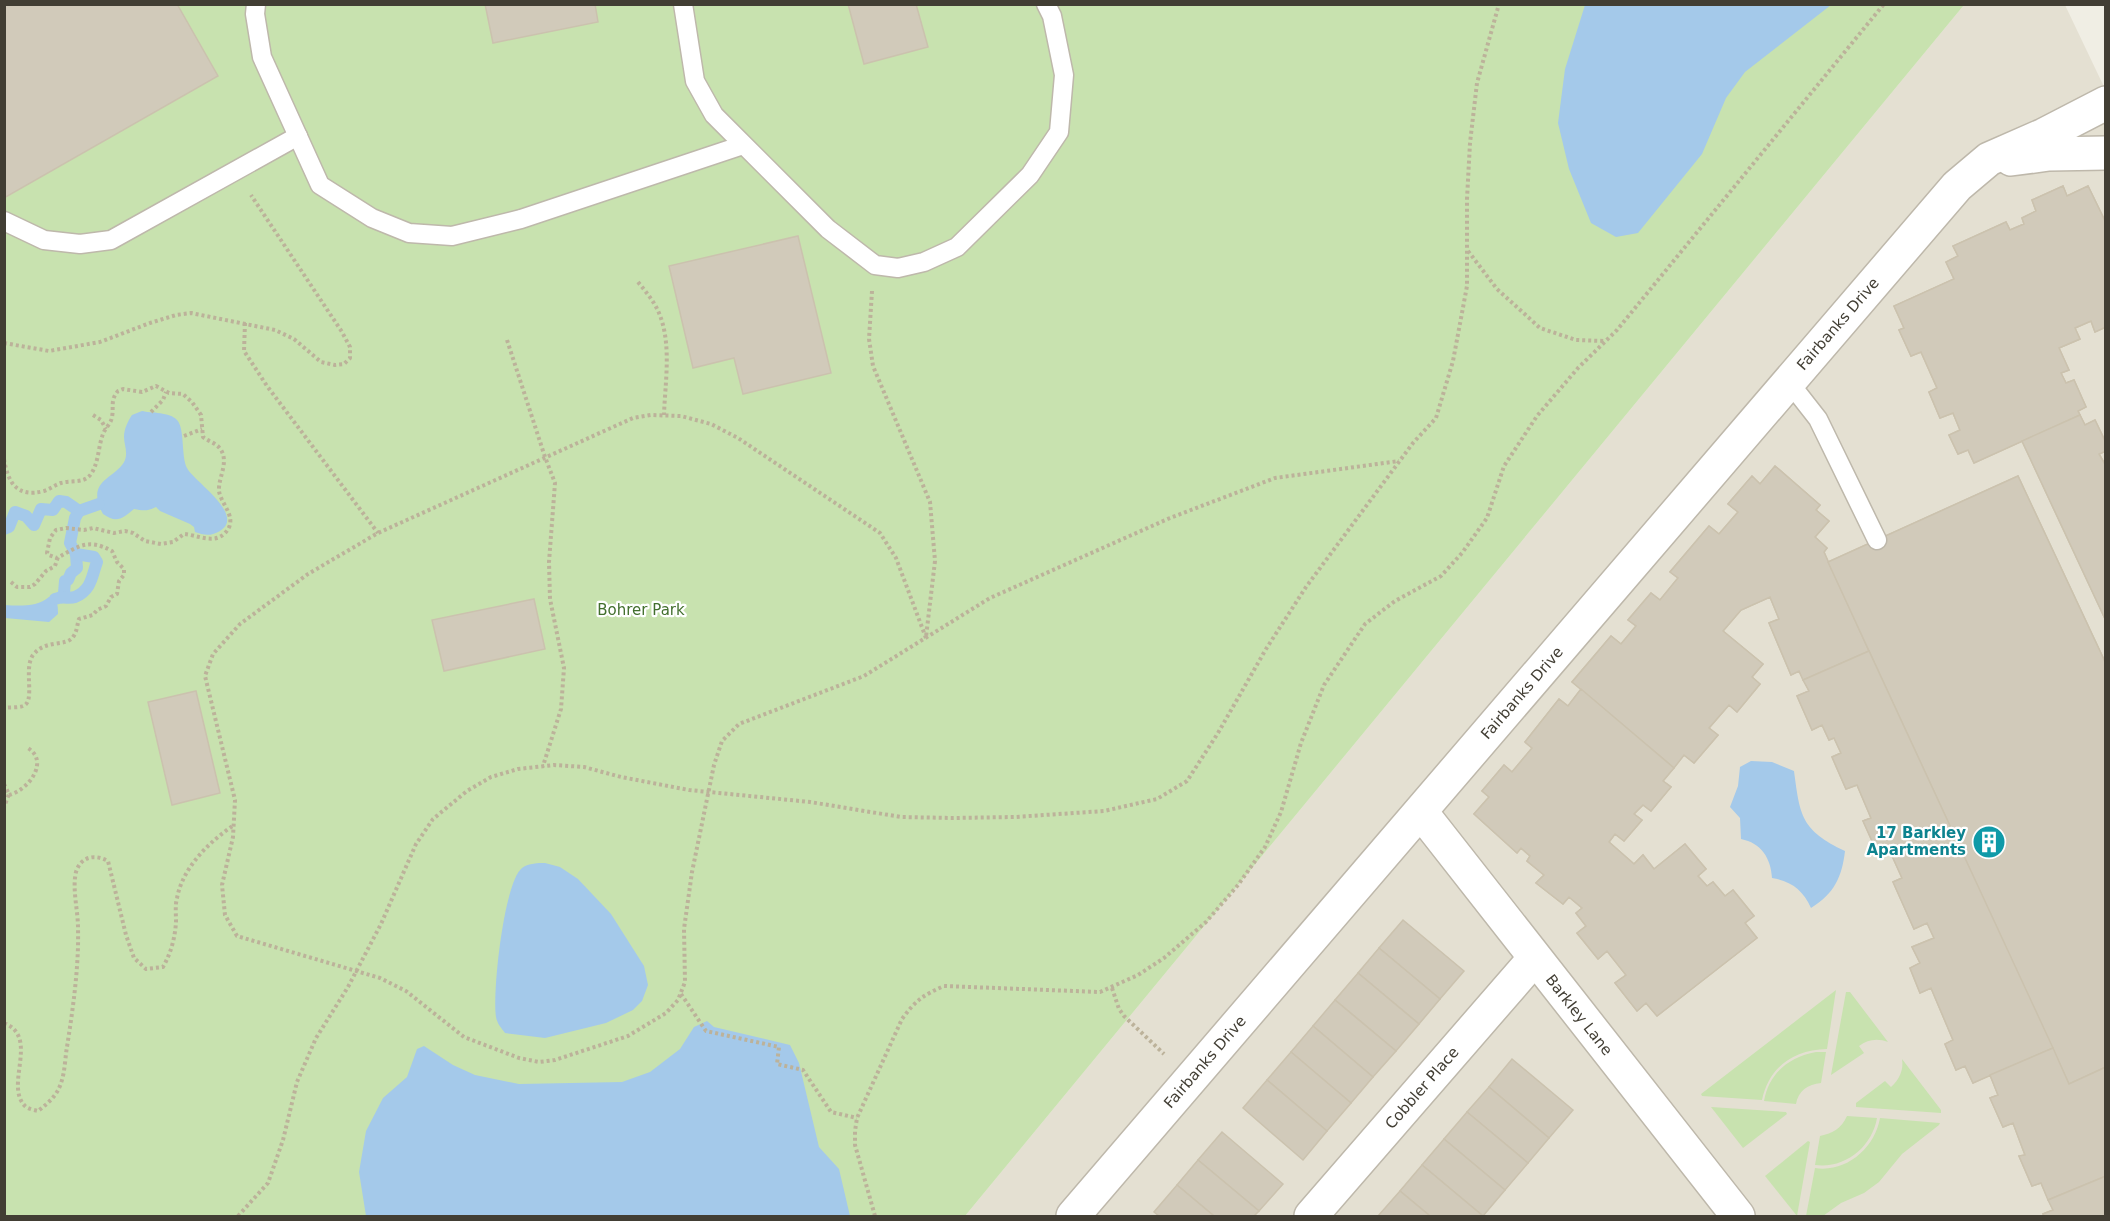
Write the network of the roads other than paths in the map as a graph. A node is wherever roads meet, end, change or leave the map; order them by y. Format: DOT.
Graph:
graph roads {
  1 [pos="256,4"];
  2 [pos="683,4"];
  3 [pos="1046,4"];
  4 [pos="2106,103"];
  5 [pos="298,136"];
  6 [pos="742,145"];
  7 [pos="2106,153"];
  8 [pos="1972,171"];
  9 [pos="4,221"];
  10 [pos="1789,382"];
  11 [pos="1876,540"];
  12 [pos="1420,812"];
  13 [pos="1534,959"];
  14 [pos="1073,1216"];
  15 [pos="1311,1216"];
  16 [pos="1738,1216"];
  1 -- 5 [label="lane"];
  2 -- 6 [label="lane"];
  3 -- 6 [label="lane"];
  4 -- 8 [label="street, Fairbanks Drive"];
  5 -- 6 [label="lane"];
  5 -- 9 [label="lane"];
  7 -- 8 [label="street, Fairbanks Drive"];
  8 -- 10 [label="street, Fairbanks Drive"];
  10 -- 11 [label="lane"];
  10 -- 12 [label="street, Fairbanks Drive"];
  12 -- 13 [label="street, Barkley Lane"];
  12 -- 14 [label="street, Fairbanks Drive"];
  13 -- 15 [label="street, Cobbler Place"];
  13 -- 16 [label="street, Barkley Lane"];
}
